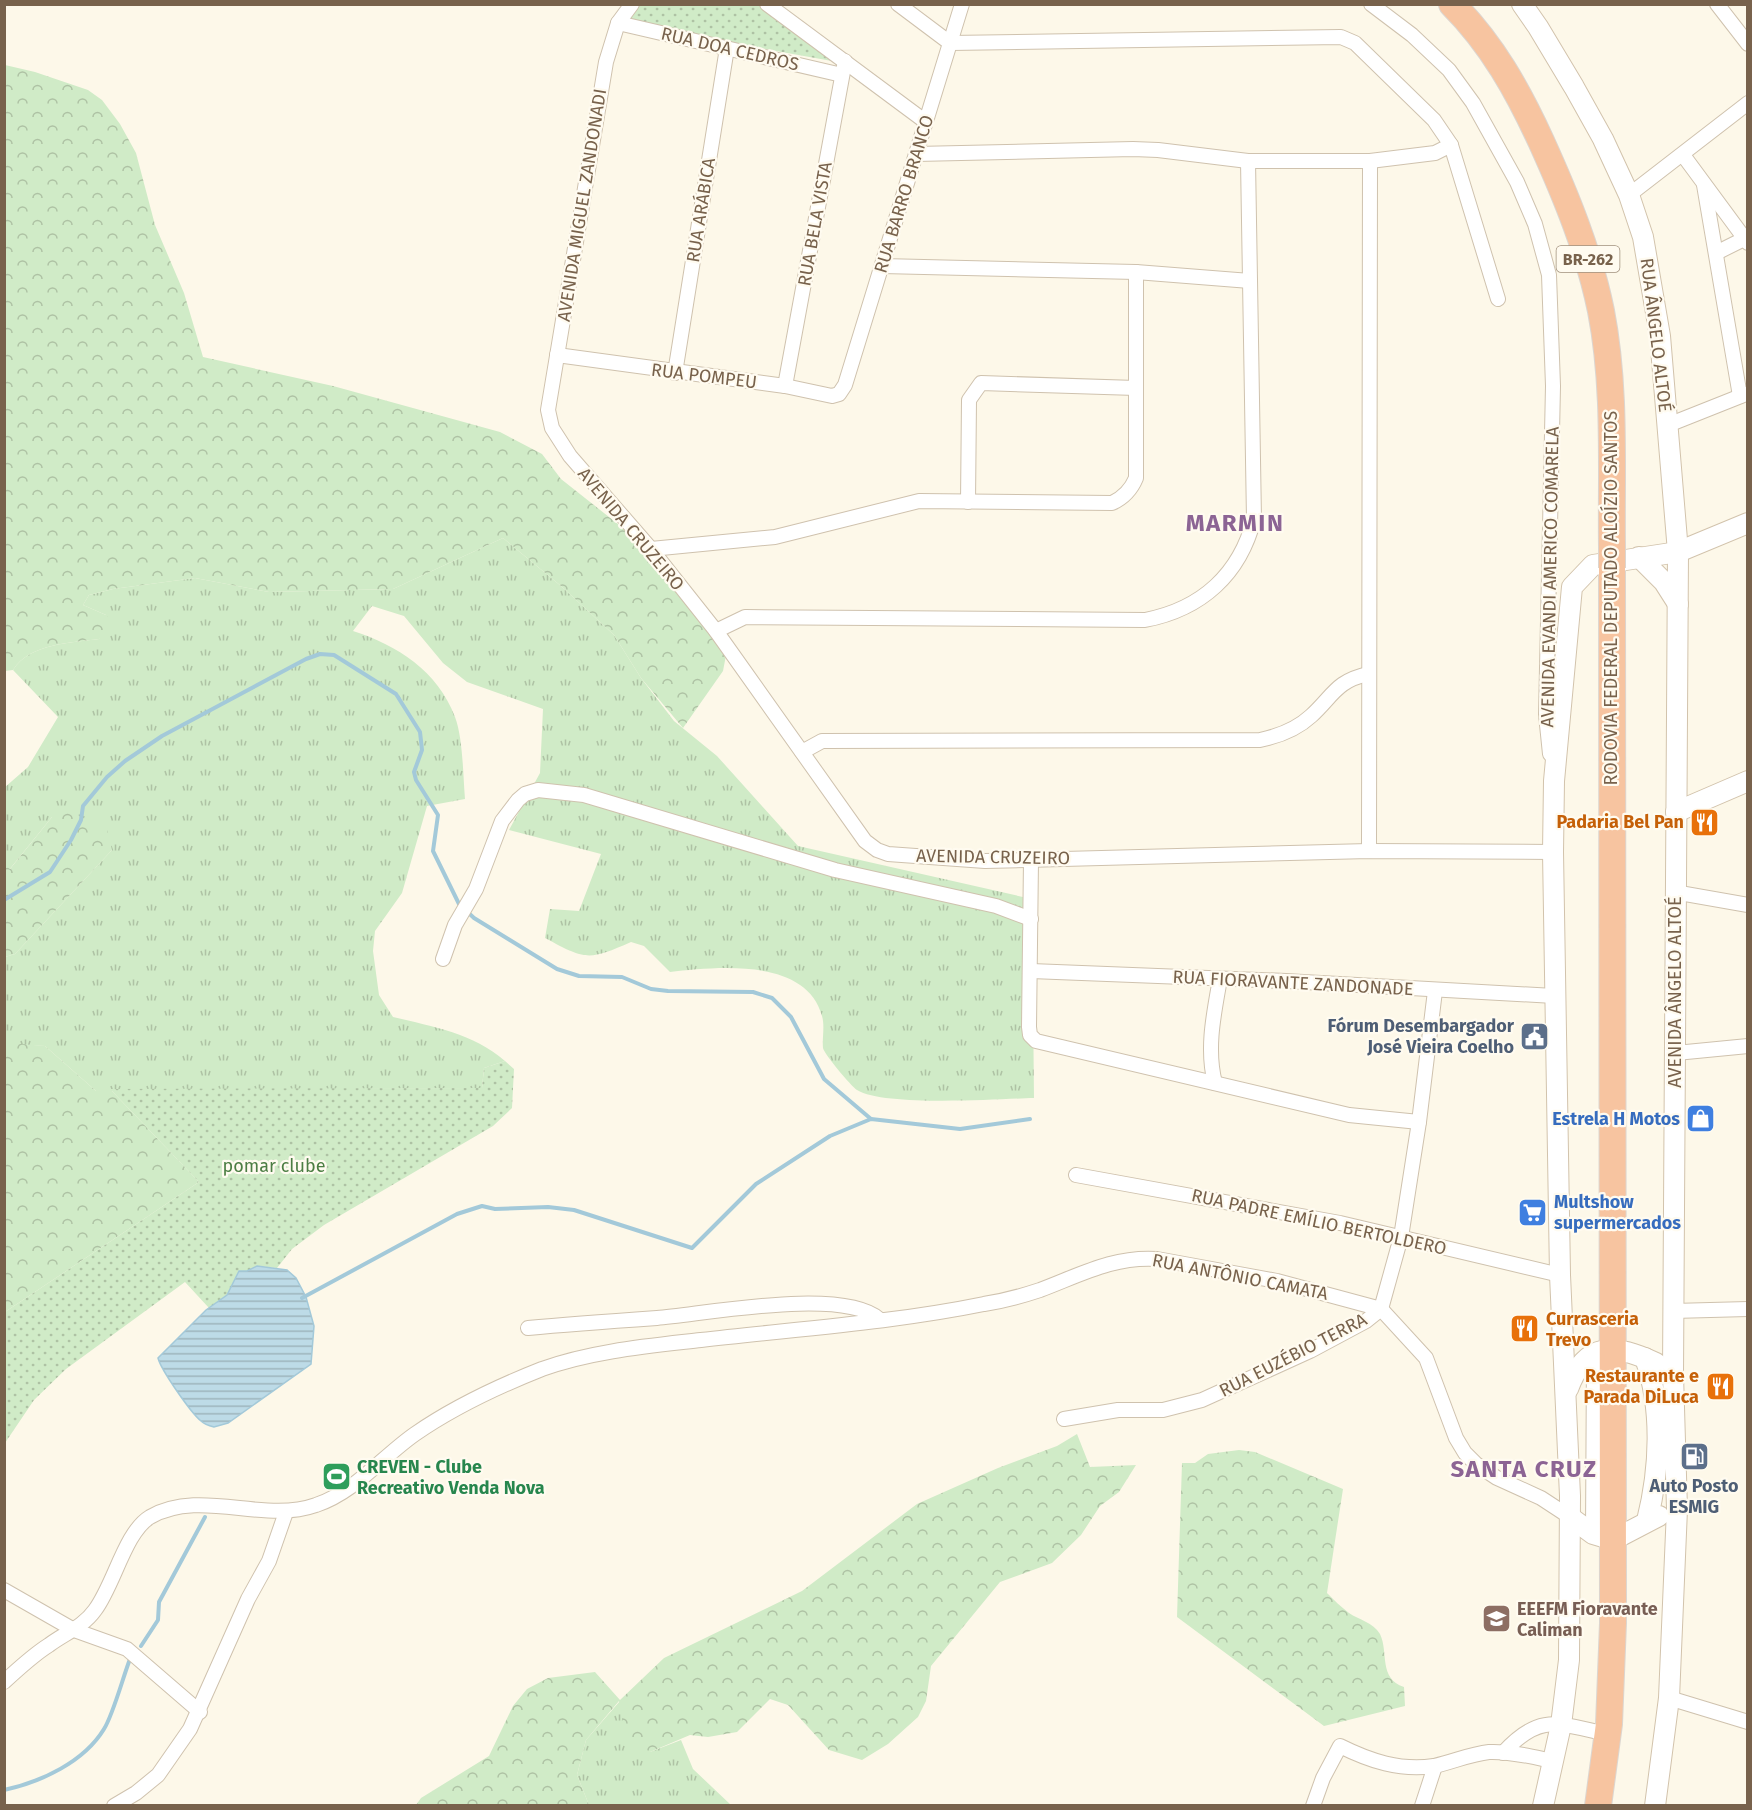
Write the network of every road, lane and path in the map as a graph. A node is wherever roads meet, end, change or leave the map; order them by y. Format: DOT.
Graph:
graph roads {
  1 [pos="632,4"];
  2 [pos="767,4"];
  3 [pos="898,4"];
  4 [pos="962,4"];
  5 [pos="1371,4"];
  6 [pos="1452,4"];
  7 [pos="1522,4"];
  8 [pos="1717,4"];
  9 [pos="618,23"];
  10 [pos="1742,27"];
  11 [pos="950,43"];
  12 [pos="1748,44"];
  13 [pos="727,48"];
  14 [pos="843,68"];
  15 [pos="1748,104"];
  16 [pos="926,122"];
  17 [pos="1451,145"];
  18 [pos="916,154"];
  19 [pos="1683,155"];
  20 [pos="1248,161"];
  21 [pos="1370,161"];
  22 [pos="1704,185"];
  23 [pos="1629,195"];
  24 [pos="1746,241"];
  25 [pos="1716,253"];
  26 [pos="882,266"];
  27 [pos="1136,272"];
  28 [pos="1251,281"];
  29 [pos="1498,299"];
  30 [pos="557,355"];
  31 [pos="675,373"];
  32 [pos="845,385"];
  33 [pos="785,386"];
  34 [pos="1136,388"];
  35 [pos="1744,395"];
  36 [pos="548,410"];
  37 [pos="1668,425"];
  38 [pos="969,502"];
  39 [pos="1675,516"];
  40 [pos="1748,523"];
  41 [pos="651,549"];
  42 [pos="1678,552"];
  43 [pos="1645,557"];
  44 [pos="1606,560"];
  45 [pos="1678,604"];
  46 [pos="716,631"];
  47 [pos="1368,674"];
  48 [pos="802,752"];
  49 [pos="1554,781"];
  50 [pos="1748,781"];
  51 [pos="1676,812"];
  52 [pos="1369,851"];
  53 [pos="1553,852"];
  54 [pos="1031,860"];
  55 [pos="1674,892"];
  56 [pos="1748,905"];
  57 [pos="1031,919"];
  58 [pos="443,959"];
  59 [pos="1031,971"];
  60 [pos="1220,979"];
  61 [pos="1435,991"];
  62 [pos="1554,996"];
  63 [pos="1748,1046"];
  64 [pos="1676,1053"];
  65 [pos="1210,1066"];
  66 [pos="1197,1079"];
  67 [pos="1215,1083"];
  68 [pos="1419,1122"];
  69 [pos="1076,1175"];
  70 [pos="1401,1237"];
  71 [pos="1560,1275"];
  72 [pos="1381,1309"];
  73 [pos="1748,1309"];
  74 [pos="1673,1311"];
  75 [pos="879,1319"];
  76 [pos="528,1328"];
  77 [pos="1604,1350"];
  78 [pos="1645,1358"];
  79 [pos="1673,1374"];
  80 [pos="1567,1391"];
  81 [pos="1064,1419"];
  82 [pos="1677,1509"];
  83 [pos="286,1512"];
  84 [pos="1570,1517"];
  85 [pos="1647,1521"];
  86 [pos="1603,1537"];
  87 [pos="4,1590"];
  88 [pos="74,1630"];
  89 [pos="4,1682"];
  90 [pos="1669,1698"];
  91 [pos="200,1712"];
  92 [pos="1748,1722"];
  93 [pos="1561,1725"];
  94 [pos="1607,1734"];
  95 [pos="1503,1753"];
  96 [pos="1553,1761"];
  97 [pos="1435,1766"];
  98 [pos="114,1806"];
  99 [pos="1313,1806"];
  100 [pos="1422,1806"];
  101 [pos="1543,1806"];
  102 [pos="1598,1806"];
  103 [pos="1654,1806"];
  1 -- 9 [label="street, AVENIDA MIGUEL ZANDONADI"];
  2 -- 14 [label="street"];
  3 -- 11 [label="street"];
  4 -- 11 [label="street, RUA BARRO BRANCO"];
  5 -- 49 [label="street, AVENIDA EVANDI AMERICO COMARELA"];
  6 -- 44 [label="highway, RODOVIA FEDERAL DEPUTADO ALOÍZIO SANTOS / BR-262"];
  7 -- 23 [label="street, RUA ÂNGELO ALTOÉ"];
  8 -- 10 [label="street"];
  9 -- 13 [label="street, RUA DOA CEDROS"];
  9 -- 30 [label="street, AVENIDA MIGUEL ZANDONADI"];
  10 -- 12 [label="street"];
  11 -- 16 [label="street, RUA BARRO BRANCO"];
  11 -- 17 [label="street"];
  13 -- 14 [label="street, RUA DOA CEDROS"];
  13 -- 31 [label="street, RUA ARÁBICA"];
  14 -- 16 [label="street"];
  14 -- 33 [label="street, RUA BELA VISTA"];
  15 -- 19 [label="street"];
  16 -- 18 [label="street, RUA BARRO BRANCO"];
  17 -- 21 [label="street"];
  17 -- 29 [label="street"];
  18 -- 20 [label="street"];
  18 -- 26 [label="street, RUA BARRO BRANCO"];
  19 -- 22 [label="street"];
  19 -- 23 [label="street"];
  20 -- 21 [label="street"];
  20 -- 28 [label="street"];
  21 -- 47 [label="street"];
  22 -- 24 [label="street"];
  22 -- 25 [label="street"];
  23 -- 37 [label="street, RUA ÂNGELO ALTOÉ"];
  24 -- 25 [label="street"];
  25 -- 35 [label="street"];
  26 -- 27 [label="street"];
  26 -- 32 [label="street, RUA BARRO BRANCO"];
  27 -- 28 [label="street"];
  27 -- 34 [label="street"];
  28 -- 46 [label="street"];
  30 -- 31 [label="street, RUA POMPEU"];
  30 -- 36 [label="street, AVENIDA MIGUEL ZANDONADI"];
  31 -- 33 [label="street, RUA POMPEU"];
  32 -- 33 [label="street, RUA POMPEU"];
  34 -- 38 [label="street"];
  34 -- 38 [label="street"];
  35 -- 37 [label="street"];
  36 -- 41 [label="street, AVENIDA CRUZEIRO"];
  37 -- 39 [label="street, RUA ÂNGELO ALTOÉ"];
  38 -- 41 [label="street"];
  39 -- 42 [label="street, RUA ÂNGELO ALTOÉ"];
  39 -- 43 [label="street"];
  40 -- 42 [label="street"];
  41 -- 46 [label="street, AVENIDA CRUZEIRO"];
  42 -- 43 [label="street"];
  42 -- 45 [label="street, AVENIDA ÂNGELO ALTOÉ"];
  43 -- 44 [label="street"];
  43 -- 45 [label="street"];
  44 -- 49 [label="street"];
  44 -- 77 [label="highway, RODOVIA FEDERAL DEPUTADO ALOÍZIO SANTOS / BR-262"];
  45 -- 51 [label="street, AVENIDA ÂNGELO ALTOÉ"];
  46 -- 48 [label="street, AVENIDA CRUZEIRO"];
  47 -- 48 [label="street"];
  47 -- 52 [label="street"];
  48 -- 54 [label="street, AVENIDA CRUZEIRO"];
  49 -- 53 [label="street, AVENIDA EVANDI AMERICO COMARELA"];
  50 -- 51 [label="street"];
  51 -- 55 [label="street, AVENIDA ÂNGELO ALTOÉ"];
  52 -- 53 [label="street, AVENIDA CRUZEIRO"];
  52 -- 54 [label="street, AVENIDA CRUZEIRO"];
  53 -- 62 [label="street, AVENIDA EVANDI AMERICO COMARELA"];
  54 -- 57 [label="street"];
  55 -- 56 [label="street"];
  55 -- 64 [label="street, AVENIDA ÂNGELO ALTOÉ"];
  57 -- 58 [label="street"];
  57 -- 59 [label="street"];
  59 -- 60 [label="street, RUA FIORAVANTE ZANDONADE"];
  59 -- 66 [label="street"];
  60 -- 61 [label="street, RUA FIORAVANTE ZANDONADE"];
  60 -- 65 [label="street"];
  61 -- 62 [label="street, RUA FIORAVANTE ZANDONADE"];
  61 -- 68 [label="street, RUA EUZÉBIO TERRA"];
  62 -- 71 [label="street, AVENIDA EVANDI AMERICO COMARELA"];
  63 -- 64 [label="street"];
  64 -- 74 [label="street, AVENIDA ÂNGELO ALTOÉ"];
  65 -- 66 [label="street"];
  65 -- 67 [label="street"];
  66 -- 67 [label="street"];
  67 -- 68 [label="street"];
  68 -- 70 [label="street, RUA EUZÉBIO TERRA"];
  69 -- 70 [label="street, RUA PADRE EMÍLIO BERTOLDERO"];
  70 -- 71 [label="street, RUA PADRE EMÍLIO BERTOLDERO"];
  70 -- 72 [label="street, RUA EUZÉBIO TERRA"];
  71 -- 80 [label="street, AVENIDA EVANDI AMERICO COMARELA"];
  72 -- 75 [label="street, RUA ANTÔNIO CAMATA"];
  72 -- 81 [label="street, RUA EUZÉBIO TERRA"];
  72 -- 84 [label="street"];
  73 -- 74 [label="street"];
  74 -- 79 [label="street, AVENIDA ÂNGELO ALTOÉ"];
  75 -- 76 [label="street"];
  75 -- 83 [label="street, RUA ANTÔNIO CAMATA"];
  77 -- 78 [label="street"];
  77 -- 80 [label="street"];
  77 -- 86 [label="highway, RODOVIA FEDERAL DEPUTADO ALOÍZIO SANTOS / BR-262"];
  78 -- 79 [label="street"];
  78 -- 85 [label="street"];
  79 -- 82 [label="street, AVENIDA ÂNGELO ALTOÉ"];
  80 -- 84 [label="street, AVENIDA EVANDI AMERICO COMARELA"];
  82 -- 85 [label="street"];
  82 -- 90 [label="street, AVENIDA ÂNGELO ALTOÉ"];
  83 -- 88 [label="street, RUA ANTÔNIO CAMATA"];
  83 -- 91 [label="street"];
  84 -- 86 [label="street"];
  84 -- 93 [label="street, AVENIDA EVANDI AMERICO COMARELA"];
  85 -- 86 [label="street"];
  86 -- 94 [label="highway, RODOVIA FEDERAL DEPUTADO ALOÍZIO SANTOS / BR-262"];
  87 -- 88 [label="street"];
  88 -- 89 [label="street, RUA ANTÔNIO CAMATA"];
  88 -- 91 [label="street"];
  90 -- 92 [label="street"];
  90 -- 103 [label="street, AVENIDA ÂNGELO ALTOÉ"];
  91 -- 98 [label="street"];
  93 -- 94 [label="street"];
  93 -- 95 [label="street"];
  93 -- 96 [label="street, AVENIDA EVANDI AMERICO COMARELA"];
  94 -- 102 [label="highway, RODOVIA FEDERAL DEPUTADO ALOÍZIO SANTOS / BR-262"];
  95 -- 96 [label="street"];
  95 -- 97 [label="street"];
  96 -- 101 [label="street, AVENIDA EVANDI AMERICO COMARELA"];
  97 -- 99 [label="street"];
  97 -- 100 [label="street"];
}
